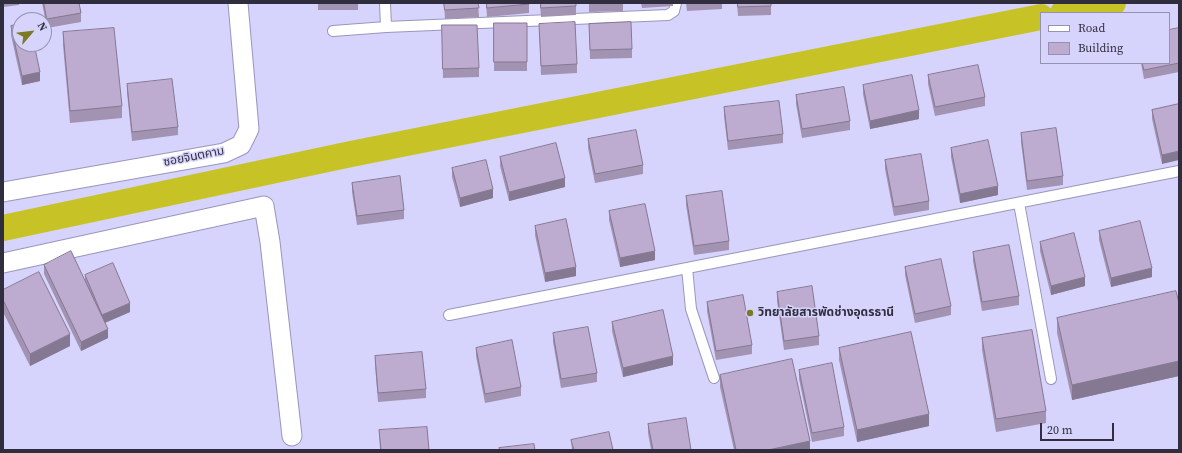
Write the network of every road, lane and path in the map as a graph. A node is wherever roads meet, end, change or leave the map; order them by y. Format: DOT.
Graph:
graph roads {
  1 [pos="238,3"];
  2 [pos="385,3"];
  3 [pos="676,3"];
  4 [pos="386,27"];
  5 [pos="333,31"];
  6 [pos="1179,171"];
  7 [pos="3,192"];
  8 [pos="1019,203"];
  9 [pos="3,264"];
  10 [pos="687,268"];
  11 [pos="449,315"];
  12 [pos="714,378"];
  13 [pos="1051,379"];
  14 [pos="292,436"];
  1 -- 7 [label="street, ซอยจินตคาม"];
  2 -- 4 [label="lane"];
  3 -- 4 [label="lane"];
  4 -- 5 [label="lane"];
  6 -- 8 [label="lane"];
  8 -- 10 [label="lane"];
  8 -- 13 [label="lane"];
  9 -- 14 [label="street"];
  10 -- 11 [label="lane"];
  10 -- 12 [label="lane"];
}
